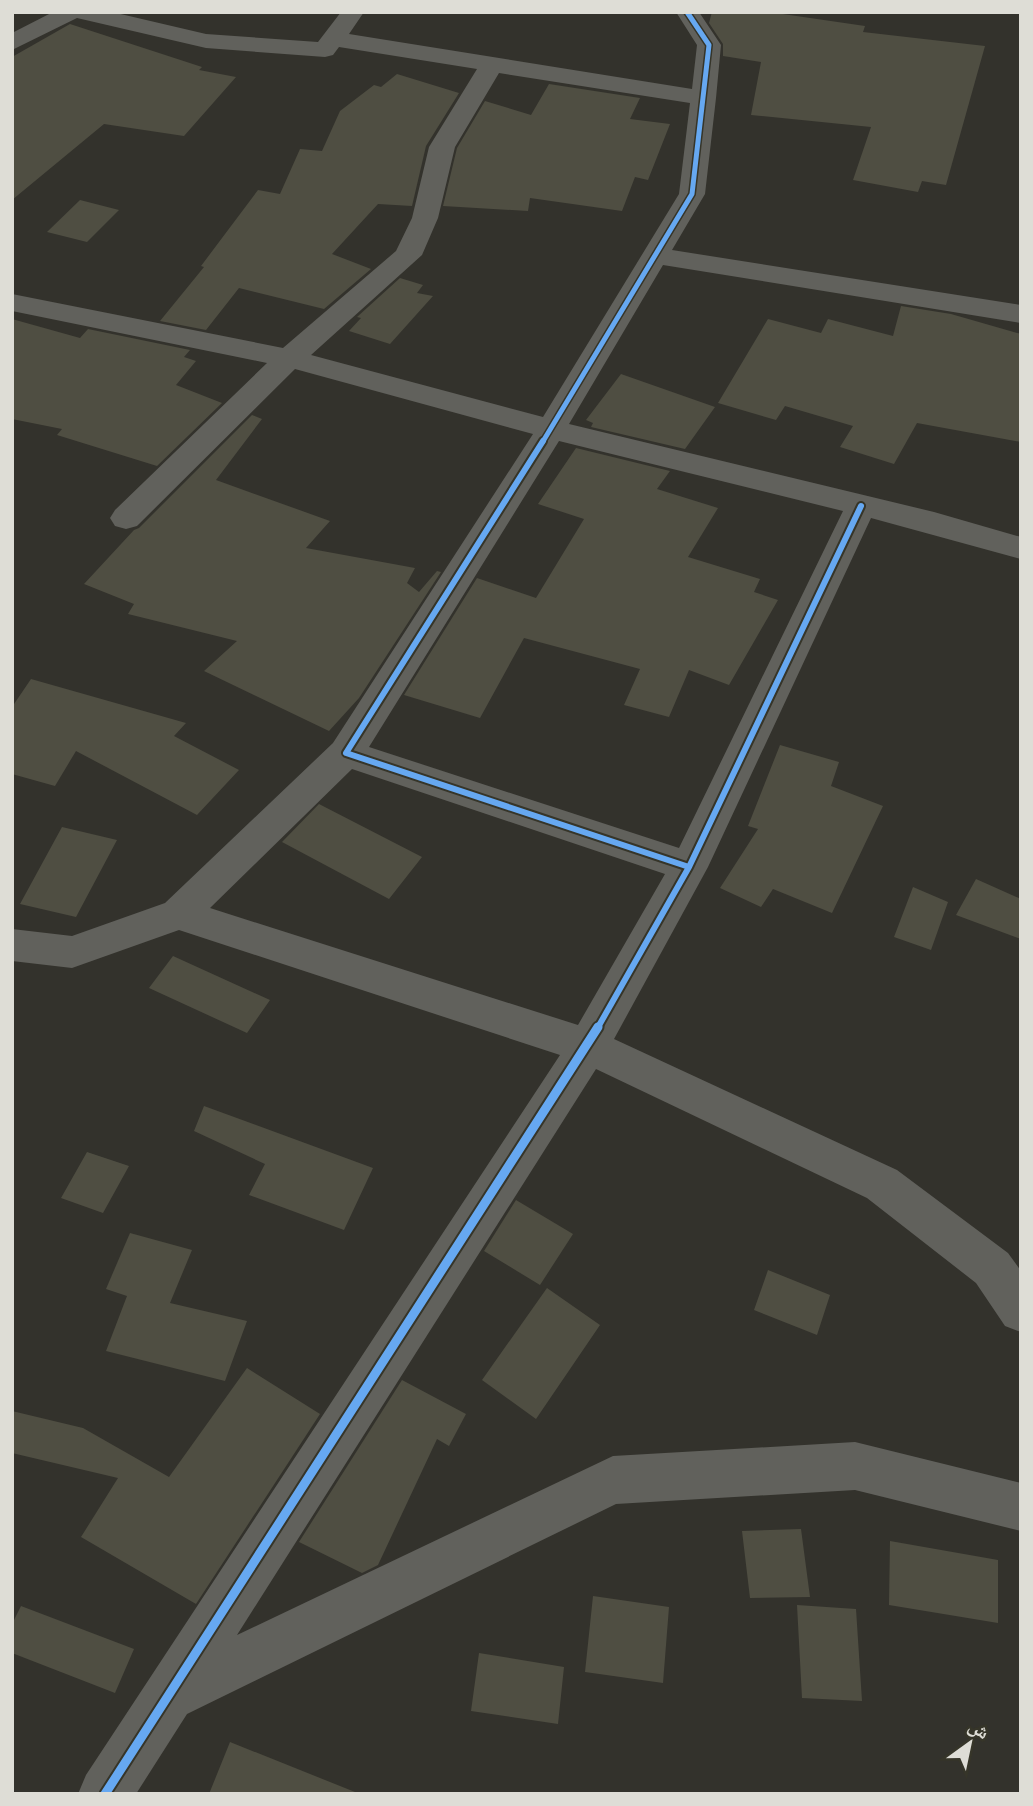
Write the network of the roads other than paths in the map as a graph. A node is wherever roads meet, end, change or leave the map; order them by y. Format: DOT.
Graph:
graph roads {
  1 [pos="71,12"];
  2 [pos="80,12"];
  3 [pos="353,12"];
  4 [pos="687,12"];
  5 [pos="334,39"];
  6 [pos="12,43"];
  7 [pos="492,64"];
  8 [pos="704,98"];
  9 [pos="656,256"];
  10 [pos="12,302"];
  11 [pos="1021,314"];
  12 [pos="289,358"];
  13 [pos="551,429"];
  14 [pos="861,506"];
  15 [pos="126,518"];
  16 [pos="1021,548"];
  17 [pos="346,753"];
  18 [pos="689,867"];
  19 [pos="179,914"];
  20 [pos="12,945"];
  21 [pos="588,1046"];
  22 [pos="1021,1310"];
  23 [pos="1021,1507"];
  24 [pos="169,1695"];
  25 [pos="105,1794"];
  1 -- 6 [label="street"];
  2 -- 5 [label="street"];
  3 -- 5 [label="street"];
  4 -- 8 [label="street"];
  5 -- 7 [label="street"];
  7 -- 8 [label="street"];
  7 -- 12 [label="street"];
  8 -- 9 [label="street"];
  9 -- 11 [label="street"];
  9 -- 13 [label="street"];
  10 -- 12 [label="street"];
  12 -- 13 [label="street"];
  12 -- 15 [label="street"];
  13 -- 14 [label="street"];
  13 -- 17 [label="street"];
  14 -- 16 [label="street"];
  14 -- 18 [label="street"];
  17 -- 18 [label="street"];
  17 -- 19 [label="street"];
  18 -- 21 [label="street"];
  19 -- 20 [label="street"];
  19 -- 21 [label="street"];
  21 -- 22 [label="street"];
  21 -- 24 [label="street"];
  23 -- 24 [label="street"];
  24 -- 25 [label="street"];
}
